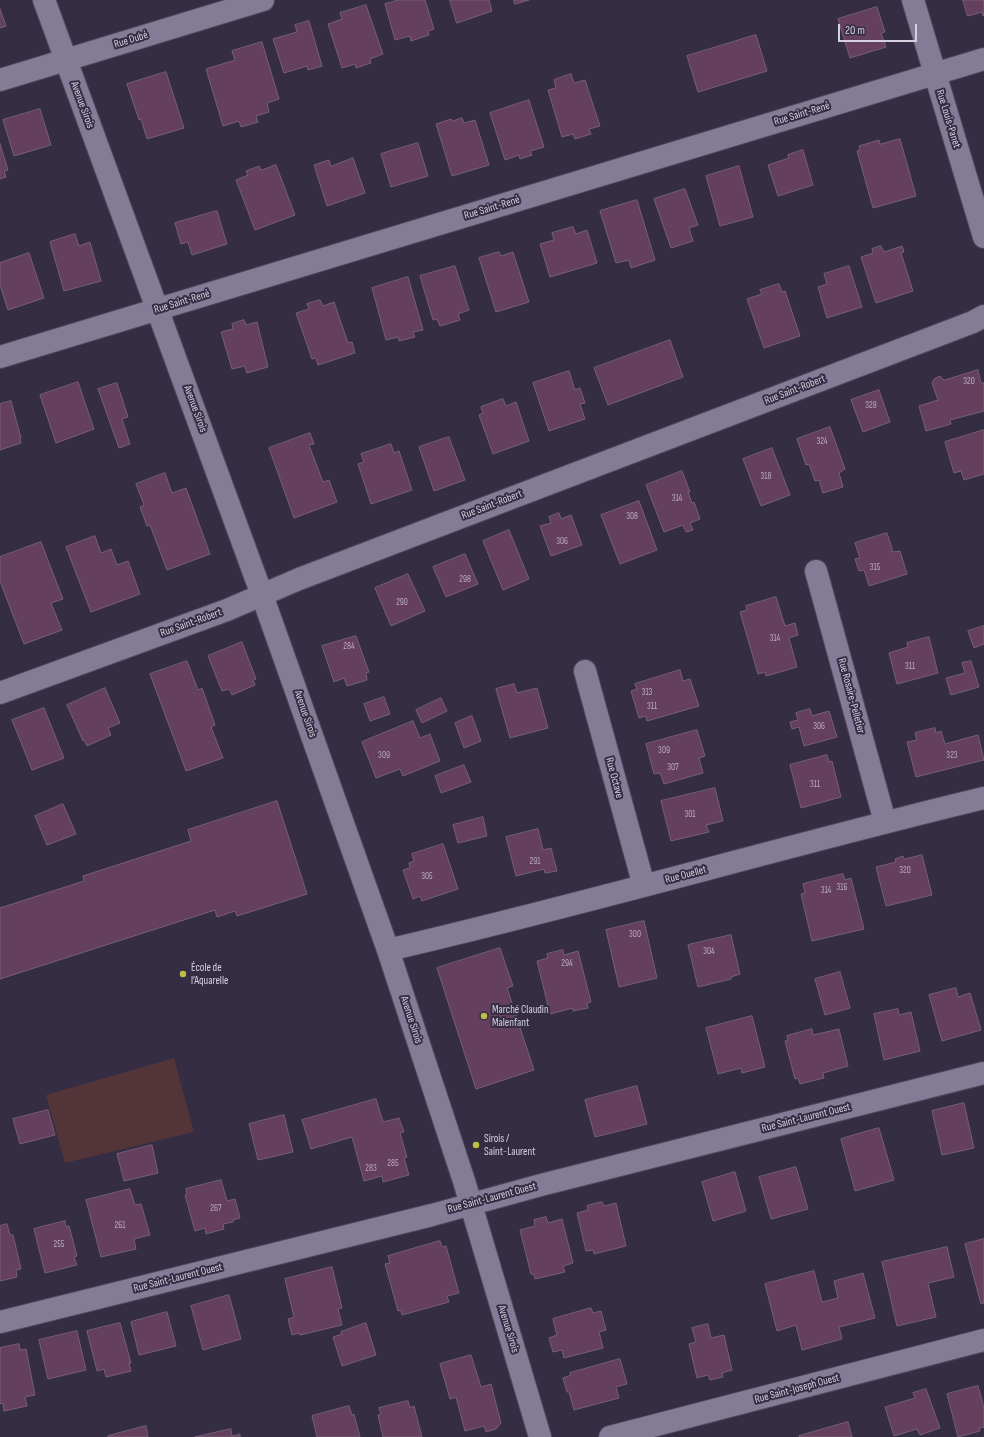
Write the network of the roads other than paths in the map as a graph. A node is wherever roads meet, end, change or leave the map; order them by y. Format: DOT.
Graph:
graph roads {
  1 [pos="44,0"];
  2 [pos="263,0"];
  3 [pos="913,0"];
  4 [pos="984,59"];
  5 [pos="66,60"];
  6 [pos="934,74"];
  7 [pos="0,80"];
  8 [pos="984,237"];
  9 [pos="158,309"];
  10 [pos="984,316"];
  11 [pos="0,357"];
  12 [pos="816,571"];
  13 [pos="262,594"];
  14 [pos="585,671"];
  15 [pos="0,693"];
  16 [pos="984,798"];
  17 [pos="885,822"];
  18 [pos="644,886"];
  19 [pos="388,950"];
  20 [pos="984,1073"];
  21 [pos="471,1205"];
  22 [pos="0,1322"];
  23 [pos="984,1340"];
  24 [pos="540,1437"];
  25 [pos="610,1437"];
  1 -- 5 [label="street, Avenue Sirois"];
  2 -- 5 [label="street, Rue Dubé"];
  3 -- 6 [label="street, Rue Louis-Panet"];
  4 -- 6 [label="street, Rue Saint-René"];
  5 -- 7 [label="street, Rue Dubé"];
  5 -- 9 [label="street, Avenue Sirois"];
  6 -- 8 [label="street, Rue Louis-Panet"];
  6 -- 9 [label="street, Rue Saint-René"];
  9 -- 11 [label="street, Rue Saint-René"];
  9 -- 13 [label="street, Avenue Sirois"];
  10 -- 13 [label="street, Rue Saint-Robert"];
  12 -- 17 [label="street, Rue Rosaire-Pelletier"];
  13 -- 15 [label="street, Rue Saint-Robert"];
  13 -- 19 [label="street, Avenue Sirois"];
  14 -- 18 [label="street, Rue Octave"];
  16 -- 17 [label="street, Rue Ouellet"];
  17 -- 18 [label="street, Rue Ouellet"];
  18 -- 19 [label="street, Rue Ouellet"];
  19 -- 21 [label="street, Avenue Sirois"];
  20 -- 21 [label="street, Rue Saint-Laurent Ouest"];
  21 -- 22 [label="street, Rue Saint-Laurent Ouest"];
  21 -- 24 [label="street, Avenue Sirois"];
  23 -- 25 [label="street, Rue Saint-Joseph Ouest"];
}
